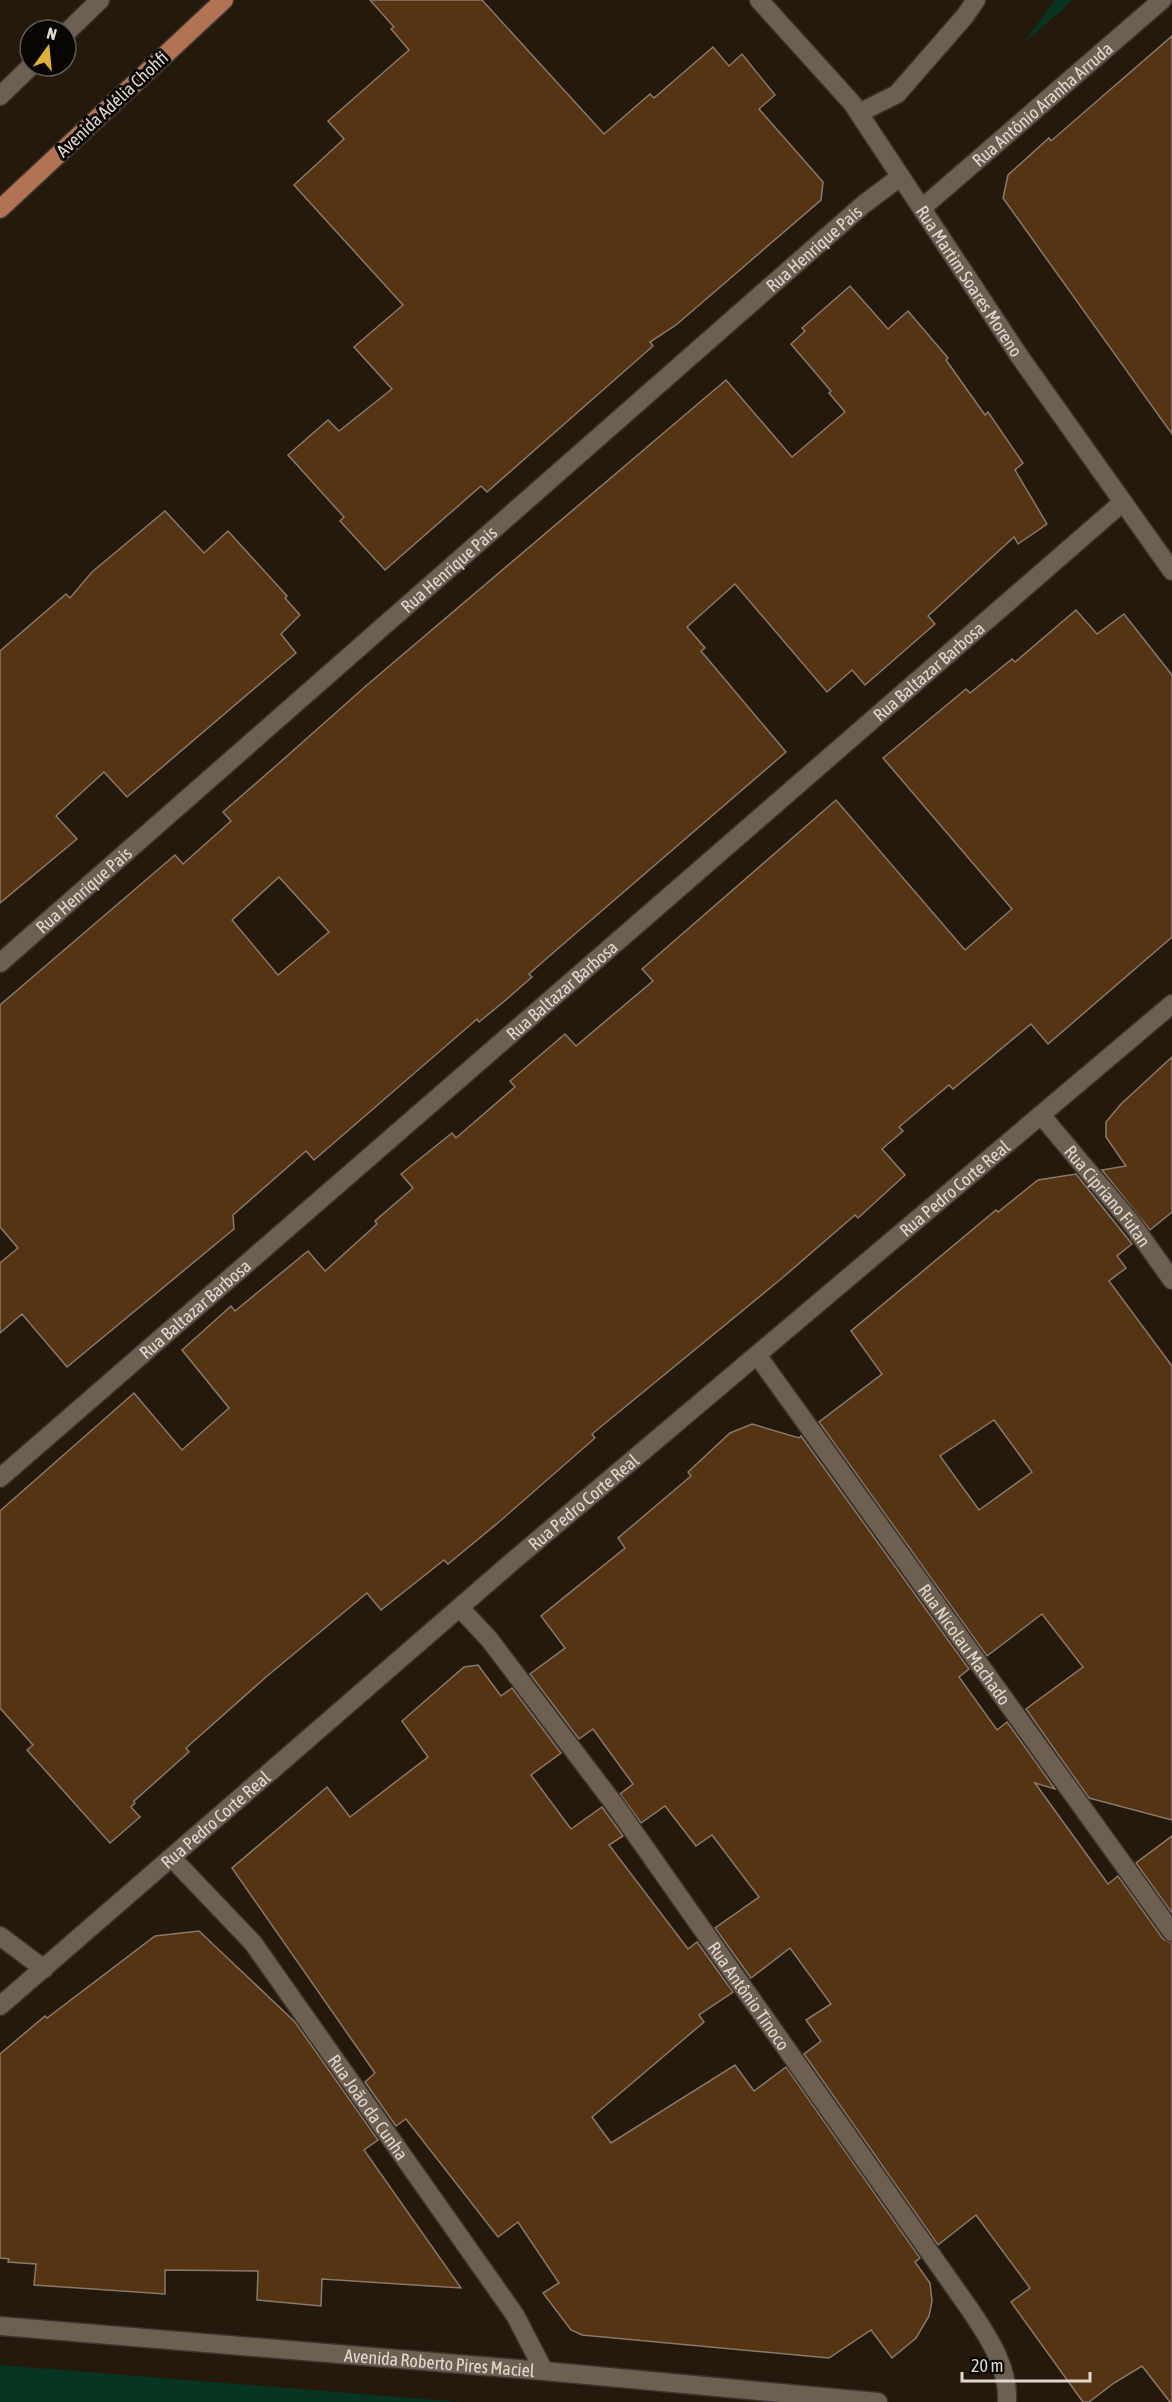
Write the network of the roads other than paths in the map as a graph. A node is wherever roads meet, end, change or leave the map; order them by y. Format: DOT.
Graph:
graph roads {
  1 [pos="100,0"];
  2 [pos="224,0"];
  3 [pos="759,0"];
  4 [pos="976,0"];
  5 [pos="1162,0"];
  6 [pos="78,21"];
  7 [pos="19,78"];
  8 [pos="0,96"];
  9 [pos="859,113"];
  10 [pos="900,177"];
  11 [pos="922,208"];
  12 [pos="0,209"];
  13 [pos="1123,502"];
  14 [pos="1172,571"];
  15 [pos="0,963"];
  16 [pos="1172,1004"];
  17 [pos="1041,1115"];
  18 [pos="1172,1280"];
  19 [pos="757,1355"];
  20 [pos="0,1478"];
  21 [pos="459,1608"];
  22 [pos="172,1858"];
  23 [pos="1172,1932"];
  24 [pos="0,1936"];
  25 [pos="44,1969"];
  26 [pos="0,2006"];
  27 [pos="0,2326"];
  28 [pos="544,2371"];
  29 [pos="878,2402"];
  30 [pos="1007,2402"];
  1 -- 6 [label="street"];
  2 -- 12 [label="highway, Avenida Adélia Chohfi"];
  3 -- 9 [label="street, Rua Martim Soares Moreno"];
  4 -- 9 [label="street"];
  5 -- 11 [label="street, Rua Antônio Aranha Arruda"];
  7 -- 8 [label="street"];
  9 -- 10 [label="street, Rua Martim Soares Moreno"];
  10 -- 11 [label="street, Rua Martim Soares Moreno"];
  10 -- 15 [label="street, Rua Henrique Pais"];
  11 -- 13 [label="street, Rua Martim Soares Moreno"];
  13 -- 14 [label="street, Rua Martim Soares Moreno"];
  13 -- 20 [label="street, Rua Baltazar Barbosa"];
  16 -- 17 [label="street, Rua Pedro Corte Real"];
  17 -- 18 [label="street, Rua Cipriano Futan"];
  17 -- 19 [label="street, Rua Pedro Corte Real"];
  19 -- 21 [label="street, Rua Pedro Corte Real"];
  19 -- 23 [label="street, Rua Nicolau Machado"];
  21 -- 22 [label="street, Rua Pedro Corte Real"];
  21 -- 30 [label="street, Rua Antônio Tinoco"];
  22 -- 25 [label="street, Rua Pedro Corte Real"];
  22 -- 28 [label="street, Rua João da Cunha"];
  24 -- 25 [label="street"];
  25 -- 26 [label="street, Rua Pedro Corte Real"];
  27 -- 28 [label="street, Avenida Roberto Pires Maciel"];
  28 -- 29 [label="street, Avenida Roberto Pires Maciel"];
}
